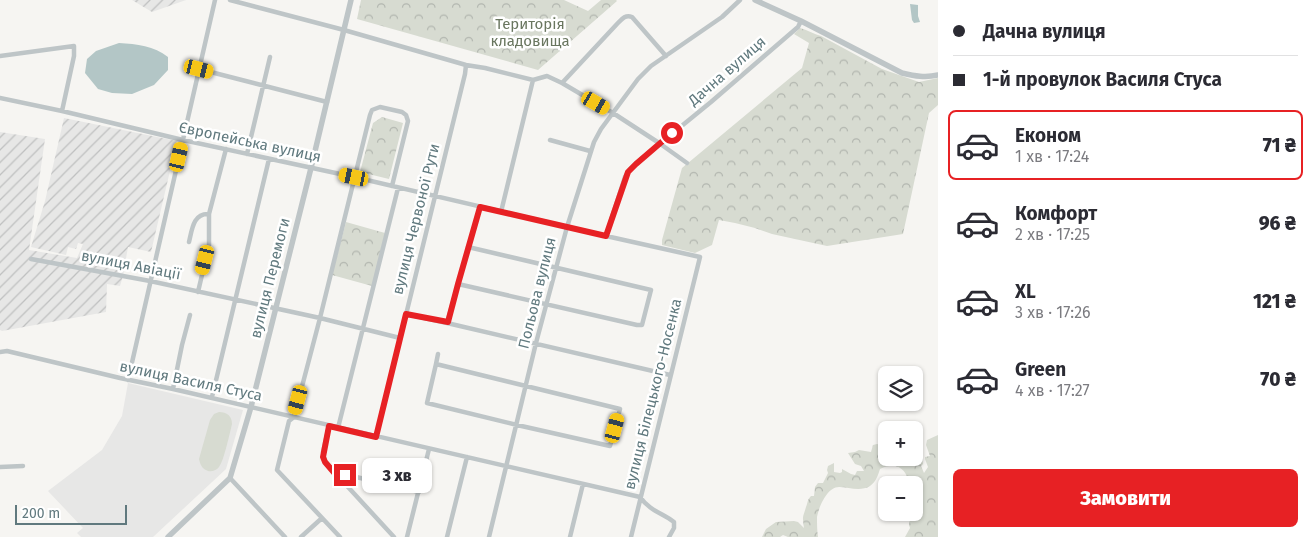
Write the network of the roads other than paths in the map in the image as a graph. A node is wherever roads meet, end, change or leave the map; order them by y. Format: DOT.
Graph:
graph roads {
  1 [pos="215,0"];
  2 [pos="230,0"];
  3 [pos="351,0"];
  4 [pos="740,0"];
  5 [pos="755,0"];
  6 [pos="801,21"];
  7 [pos="344,30"];
  8 [pos="0,56"];
  9 [pos="666,56"];
  10 [pos="270,57"];
  11 [pos="466,65"];
  12 [pos="199,69"];
  13 [pos="938,75"];
  14 [pos="533,80"];
  15 [pos="562,83"];
  16 [pos="263,85"];
  17 [pos="0,98"];
  18 [pos="327,102"];
  19 [pos="62,111"];
  20 [pos="613,113"];
  21 [pos="183,140"];
  22 [pos="550,140"];
  23 [pos="659,143"];
  24 [pos="226,149"];
  25 [pos="590,151"];
  26 [pos="247,154"];
  27 [pos="269,159"];
  28 [pos="687,164"];
  29 [pos="311,168"];
  30 [pos="354,177"];
  31 [pos="395,187"];
  32 [pos="434,196"];
  33 [pos="480,207"];
  34 [pos="501,212"];
  35 [pos="209,214"];
  36 [pos="566,227"];
  37 [pos="606,236"];
  38 [pos="189,242"];
  39 [pos="468,247"];
  40 [pos="700,257"];
  41 [pos="31,259"];
  42 [pos="556,268"];
  43 [pos="150,281"];
  44 [pos="458,284"];
  45 [pos="198,292"];
  46 [pos="235,300"];
  47 [pos="547,304"];
  48 [pos="275,309"];
  49 [pos="406,314"];
  50 [pos="190,315"];
  51 [pos="320,318"];
  52 [pos="448,322"];
  53 [pos="363,329"];
  54 [pos="400,338"];
  55 [pos="536,343"];
  56 [pos="0,352"];
  57 [pos="438,354"];
  58 [pos="436,364"];
  59 [pos="670,375"];
  60 [pos="128,380"];
  61 [pos="526,385"];
  62 [pos="173,388"];
  63 [pos="212,397"];
  64 [pos="251,407"];
  65 [pos="294,417"];
  66 [pos="517,425"];
  67 [pos="329,426"];
  68 [pos="338,428"];
  69 [pos="376,437"];
  70 [pos="429,449"];
  71 [pos="467,458"];
  72 [pos="24,466"];
  73 [pos="506,466"];
  74 [pos="0,467"];
  75 [pos="337,476"];
  76 [pos="230,478"];
  77 [pos="583,484"];
  78 [pos="419,492"];
  79 [pos="640,497"];
  80 [pos="322,518"];
  81 [pos="168,537"];
  82 [pos="285,537"];
  83 [pos="301,537"];
  84 [pos="340,537"];
  85 [pos="394,537"];
  86 [pos="407,537"];
  87 [pos="447,537"];
  88 [pos="489,537"];
  89 [pos="570,537"];
  90 [pos="631,537"];
  91 [pos="668,537"];
  1 -- 12 [label="street"];
  2 -- 7 [label="street"];
  3 -- 7 [label="street, вулиця Перемоги"];
  4 -- 9 [label="street, Польова вулиця"];
  5 -- 6 [label="street"];
  6 -- 13 [label="street"];
  6 -- 23 [label="street, Дачна вулиця"];
  7 -- 11 [label="street"];
  7 -- 18 [label="street, вулиця Перемоги"];
  8 -- 19 [label="street"];
  9 -- 15 [label="street"];
  9 -- 20 [label="street, Польова вулиця"];
  10 -- 16 [label="street"];
  11 -- 14 [label="street"];
  11 -- 32 [label="street, вулиця Червоної Рути"];
  12 -- 16 [label="street"];
  12 -- 21 [label="street"];
  14 -- 15 [label="street"];
  14 -- 34 [label="street"];
  15 -- 20 [label="street"];
  16 -- 18 [label="street"];
  16 -- 26 [label="street"];
  17 -- 19 [label="street, Європейська вулиця"];
  18 -- 29 [label="street, вулиця Перемоги"];
  19 -- 21 [label="street, Європейська вулиця"];
  20 -- 23 [label="street"];
  20 -- 25 [label="street, Польова вулиця"];
  21 -- 24 [label="street, Європейська вулиця"];
  21 -- 43 [label="street"];
  22 -- 25 [label="street"];
  23 -- 28 [label="street"];
  23 -- 37 [label="street, Дачна вулиця"];
  24 -- 26 [label="street, Європейська вулиця"];
  24 -- 35 [label="street"];
  25 -- 36 [label="street, Польова вулиця"];
  26 -- 27 [label="street, Європейська вулиця"];
  27 -- 29 [label="street, Європейська вулиця"];
  27 -- 46 [label="street"];
  29 -- 30 [label="street, Європейська вулиця"];
  29 -- 48 [label="street, вулиця Перемоги"];
  30 -- 31 [label="street, Європейська вулиця"];
  30 -- 31 [label="street"];
  30 -- 51 [label="street"];
  31 -- 32 [label="street, Європейська вулиця"];
  31 -- 53 [label="street"];
  32 -- 33 [label="street, Європейська вулиця"];
  32 -- 49 [label="street, вулиця Червоної Рути"];
  33 -- 34 [label="street, Європейська вулиця"];
  33 -- 39 [label="street"];
  34 -- 36 [label="street, Європейська вулиця"];
  35 -- 38 [label="street"];
  35 -- 45 [label="street"];
  36 -- 37 [label="street, Європейська вулиця"];
  36 -- 42 [label="street, Польова вулиця"];
  37 -- 40 [label="street, Європейська вулиця"];
  39 -- 42 [label="street"];
  39 -- 44 [label="street"];
  40 -- 59 [label="street, вулиця Білецького-Носенка"];
  41 -- 43 [label="street, вулиця Авіації"];
  42 -- 47 [label="street, Польова вулиця"];
  42 -- 47 [label="street"];
  43 -- 45 [label="street, вулиця Авіації"];
  43 -- 60 [label="street"];
  44 -- 47 [label="street"];
  44 -- 52 [label="street"];
  45 -- 46 [label="street, вулиця Авіації"];
  46 -- 48 [label="street, вулиця Авіації"];
  46 -- 63 [label="street"];
  47 -- 55 [label="street, Польова вулиця"];
  48 -- 51 [label="street, вулиця Авіації"];
  48 -- 64 [label="street, вулиця Перемоги"];
  49 -- 52 [label="street"];
  49 -- 54 [label="street, вулиця Червоної Рути"];
  50 -- 62 [label="street"];
  51 -- 53 [label="street, вулиця Авіації"];
  51 -- 65 [label="street"];
  52 -- 55 [label="street"];
  53 -- 54 [label="street, вулиця Авіації"];
  53 -- 68 [label="street"];
  54 -- 69 [label="street, вулиця Червоної Рути"];
  55 -- 59 [label="street"];
  55 -- 61 [label="street, Польова вулиця"];
  56 -- 60 [label="street, вулиця Василя Стуса"];
  57 -- 58 [label="street"];
  58 -- 61 [label="street"];
  58 -- 66 [label="street"];
  59 -- 79 [label="street, вулиця Білецького-Носенка"];
  60 -- 62 [label="street, вулиця Василя Стуса"];
  61 -- 66 [label="street, Польова вулиця"];
  61 -- 66 [label="street"];
  62 -- 63 [label="street, вулиця Василя Стуса"];
  63 -- 64 [label="street, вулиця Василя Стуса"];
  64 -- 65 [label="street, вулиця Василя Стуса"];
  64 -- 76 [label="street, вулиця Перемоги"];
  65 -- 67 [label="street, вулиця Василя Стуса"];
  65 -- 80 [label="street"];
  66 -- 73 [label="street, Польова вулиця"];
  67 -- 68 [label="street, вулиця Василя Стуса"];
  67 -- 75 [label="street"];
  68 -- 69 [label="street, вулиця Василя Стуса"];
  69 -- 70 [label="street, вулиця Василя Стуса"];
  70 -- 71 [label="street, вулиця Василя Стуса"];
  70 -- 78 [label="street"];
  71 -- 73 [label="street, вулиця Василя Стуса"];
  71 -- 87 [label="street"];
  72 -- 74 [label="street"];
  73 -- 77 [label="street, вулиця Василя Стуса"];
  73 -- 88 [label="street, Польова вулиця"];
  75 -- 78 [label="street"];
  75 -- 85 [label="street"];
  76 -- 81 [label="street, вулиця Перемоги"];
  76 -- 82 [label="street"];
  77 -- 79 [label="street, вулиця Василя Стуса"];
  77 -- 89 [label="street"];
  78 -- 86 [label="street"];
  79 -- 90 [label="street, вулиця Білецького-Носенка"];
  79 -- 91 [label="street"];
  80 -- 83 [label="street"];
  80 -- 84 [label="street"];
}
